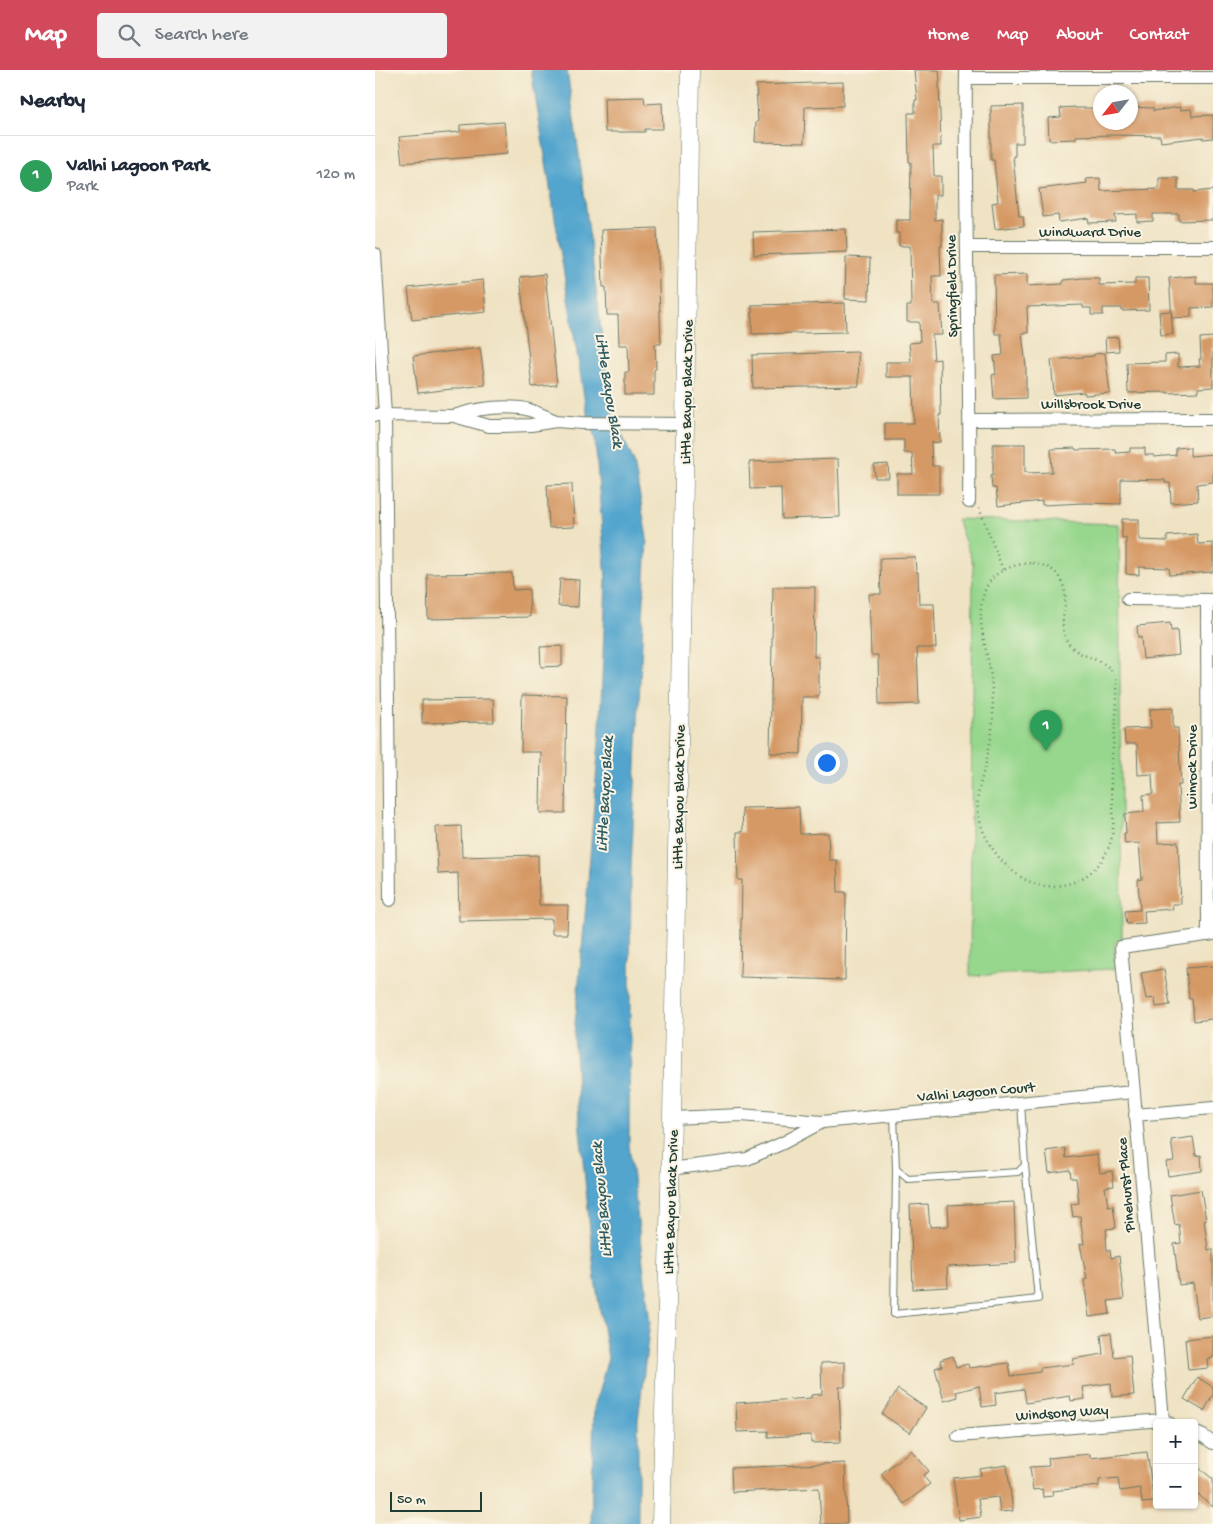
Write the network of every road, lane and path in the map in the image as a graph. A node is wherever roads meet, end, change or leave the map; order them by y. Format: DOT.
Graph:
graph roads {
  1 [pos="690,70"];
  2 [pos="966,74"];
  3 [pos="1213,78"];
  4 [pos="967,248"];
  5 [pos="1213,248"];
  6 [pos="375,254"];
  7 [pos="380,415"];
  8 [pos="454,416"];
  9 [pos="1213,418"];
  10 [pos="970,420"];
  11 [pos="556,421"];
  12 [pos="685,424"];
  13 [pos="973,504"];
  14 [pos="1003,570"];
  15 [pos="1128,599"];
  16 [pos="1210,600"];
  17 [pos="390,900"];
  18 [pos="1210,935"];
  19 [pos="1133,1092"];
  20 [pos="1021,1103"];
  21 [pos="1213,1108"];
  22 [pos="894,1115"];
  23 [pos="1135,1115"];
  24 [pos="672,1118"];
  25 [pos="822,1122"];
  26 [pos="1025,1164"];
  27 [pos="671,1169"];
  28 [pos="896,1169"];
  29 [pos="1166,1419"];
  30 [pos="1153,1423"];
  31 [pos="1198,1434"];
  32 [pos="958,1436"];
  33 [pos="1213,1442"];
  34 [pos="661,1524"];
  1 -- 12 [label="main road, Little Bayou Black Drive"];
  2 -- 3 [label="street"];
  2 -- 4 [label="street, Springfield Drive"];
  4 -- 5 [label="street, Windward Drive"];
  4 -- 10 [label="street, Springfield Drive"];
  6 -- 7 [label="street"];
  7 -- 8 [label="street"];
  7 -- 17 [label="street"];
  8 -- 11 [label="street"];
  8 -- 11 [label="street"];
  9 -- 10 [label="street, Willsbrook Drive"];
  10 -- 13 [label="street, Springfield Drive"];
  11 -- 12 [label="street"];
  12 -- 24 [label="main road, Little Bayou Black Drive"];
  13 -- 14 [label="path"];
  14 -- 14 [label="path"];
  15 -- 16 [label="street"];
  16 -- 18 [label="street, Winrock Drive"];
  18 -- 19 [label="street, Pinehurst Place"];
  19 -- 20 [label="street, Valhi Lagoon Court"];
  19 -- 23 [label="street, Pinehurst Place"];
  20 -- 22 [label="street, Valhi Lagoon Court"];
  20 -- 26 [label="lane"];
  21 -- 23 [label="street"];
  22 -- 25 [label="street, Valhi Lagoon Court"];
  22 -- 28 [label="lane"];
  23 -- 29 [label="street, Pinehurst Place"];
  24 -- 25 [label="street, Valhi Lagoon Court"];
  24 -- 27 [label="main road, Little Bayou Black Drive"];
  25 -- 27 [label="street, Valhi Lagoon Court"];
  26 -- 28 [label="lane"];
  26 -- 28 [label="lane"];
  27 -- 34 [label="main road, Little Bayou Black Drive"];
  30 -- 32 [label="street, Windsong Way"];
  31 -- 33 [label="street"];
}
